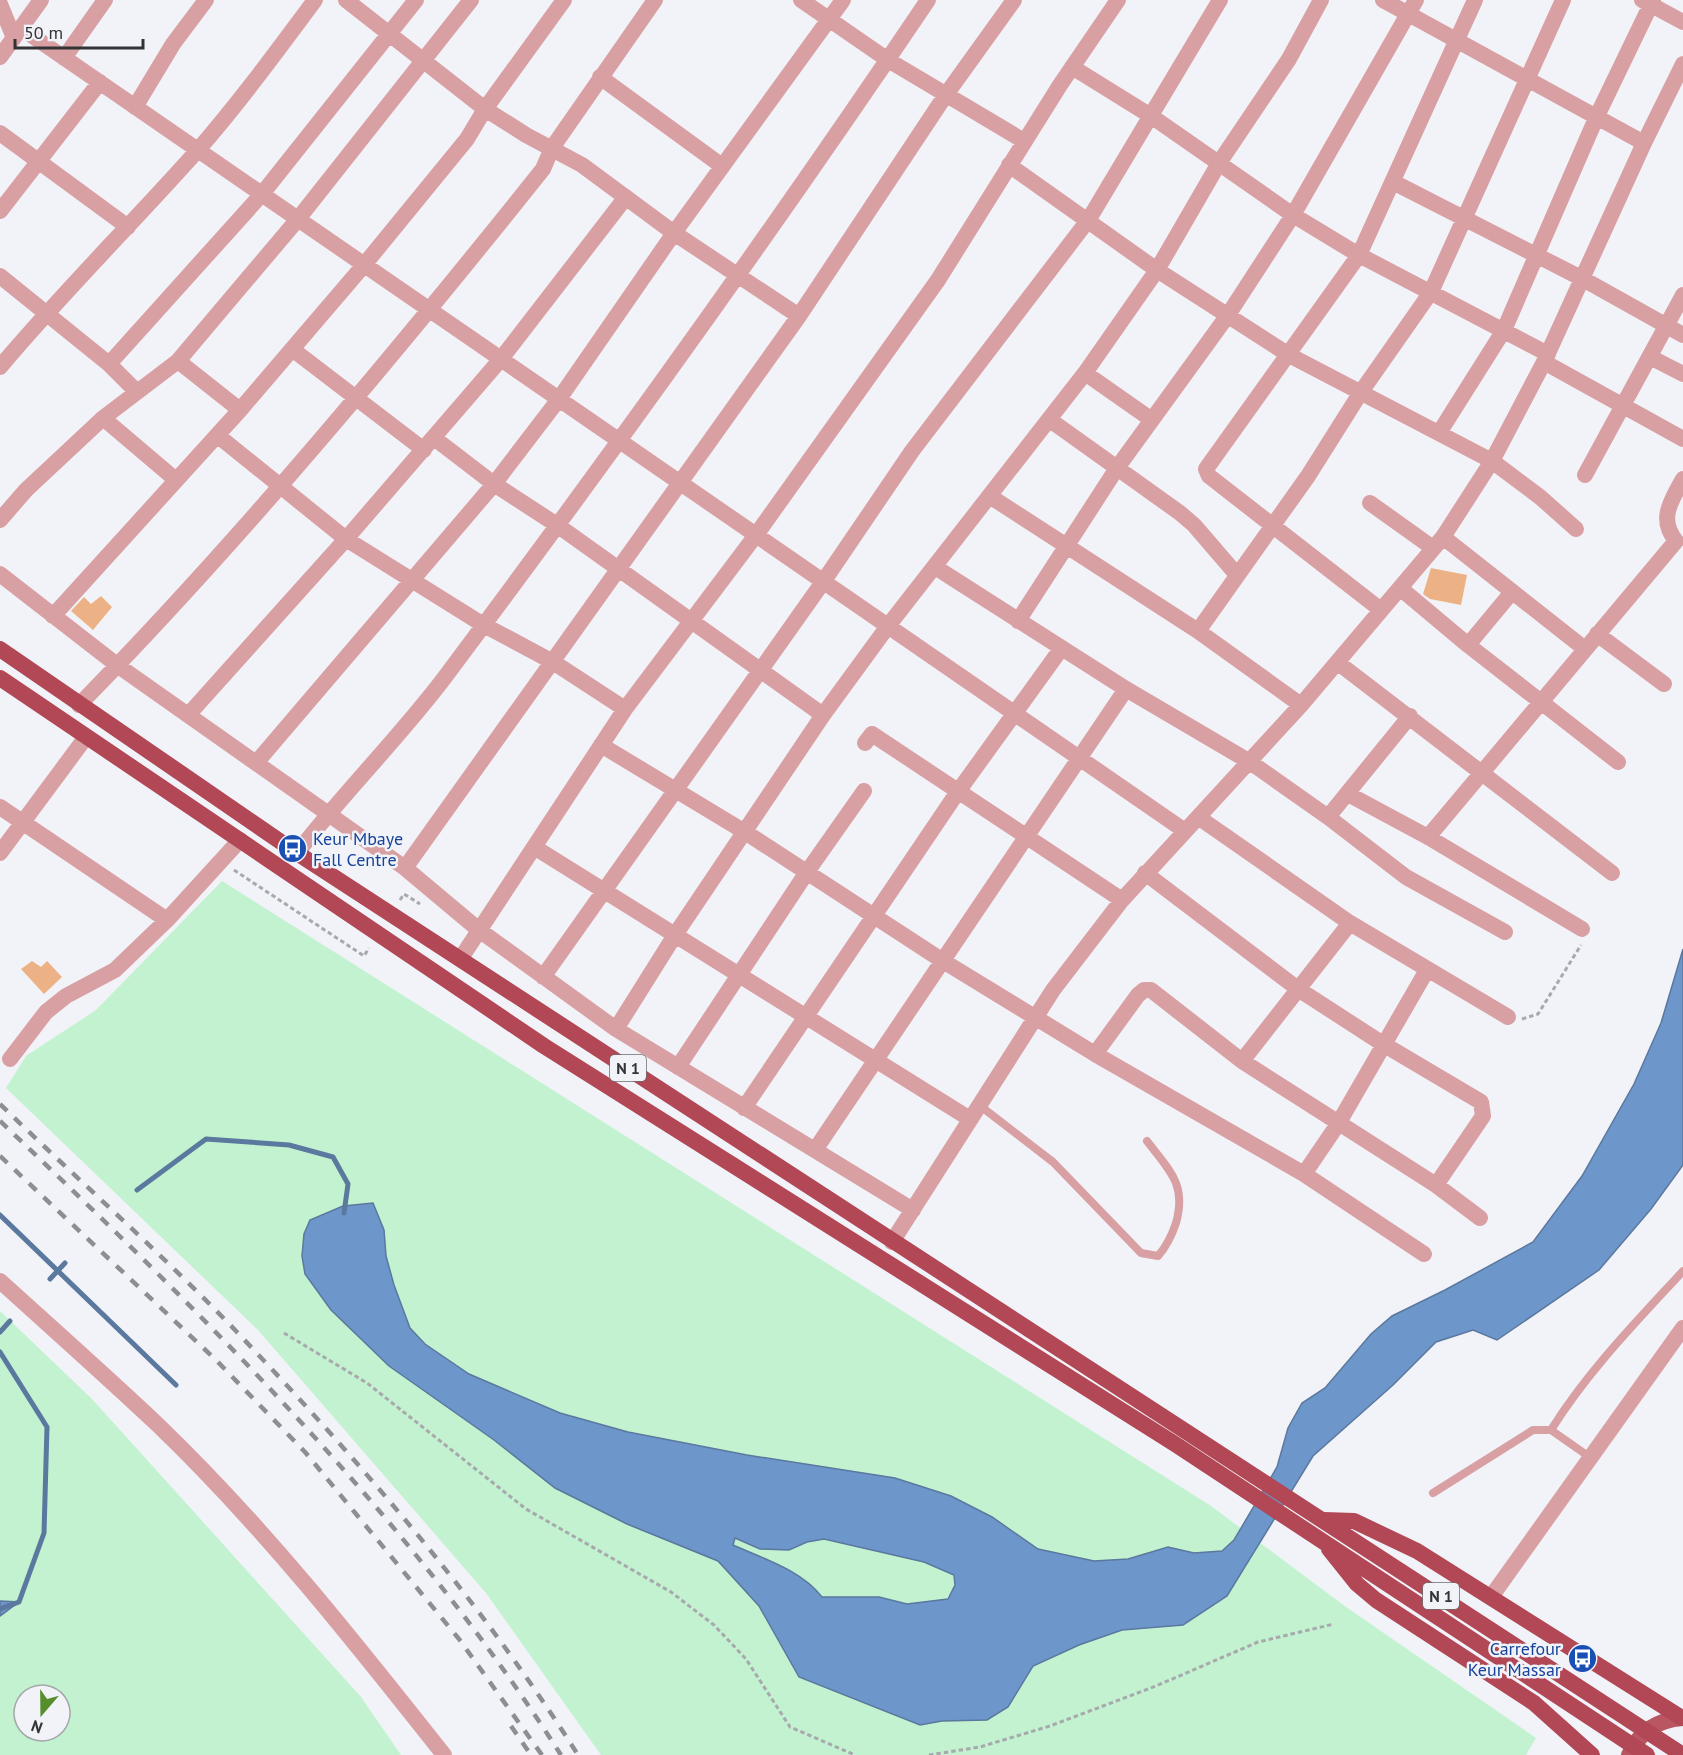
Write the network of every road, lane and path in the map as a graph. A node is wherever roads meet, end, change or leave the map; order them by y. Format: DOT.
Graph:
graph roads {
  1 [pos="41,0"];
  2 [pos="105,0"];
  3 [pos="206,0"];
  4 [pos="315,0"];
  5 [pos="346,0"];
  6 [pos="416,0"];
  7 [pos="471,0"];
  8 [pos="564,0"];
  9 [pos="655,0"];
  10 [pos="801,0"];
  11 [pos="843,0"];
  12 [pos="928,0"];
  13 [pos="1014,0"];
  14 [pos="1118,0"];
  15 [pos="1220,0"];
  16 [pos="1321,0"];
  17 [pos="1383,0"];
  18 [pos="1475,0"];
  19 [pos="1563,0"];
  20 [pos="1648,2"];
  21 [pos="0,4"];
  22 [pos="1412,7"];
  23 [pos="829,20"];
  24 [pos="1683,22"];
  25 [pos="17,33"];
  26 [pos="388,34"];
  27 [pos="1456,41"];
  28 [pos="0,57"];
  29 [pos="64,58"];
  30 [pos="888,60"];
  31 [pos="423,62"];
  32 [pos="1683,64"];
  33 [pos="1072,67"];
  34 [pos="600,77"];
  35 [pos="1525,80"];
  36 [pos="100,82"];
  37 [pos="945,96"];
  38 [pos="135,106"];
  39 [pos="485,108"];
  40 [pos="1151,116"];
  41 [pos="1597,116"];
  42 [pos="0,133"];
  43 [pos="1024,141"];
  44 [pos="1644,142"];
  45 [pos="552,148"];
  46 [pos="198,150"];
  47 [pos="38,163"];
  48 [pos="1220,163"];
  49 [pos="1009,165"];
  50 [pos="722,166"];
  51 [pos="1393,182"];
  52 [pos="262,194"];
  53 [pos="626,197"];
  54 [pos="0,211"];
  55 [pos="1293,214"];
  56 [pos="298,219"];
  57 [pos="1089,219"];
  58 [pos="1464,219"];
  59 [pos="128,227"];
  60 [pos="674,232"];
  61 [pos="1359,255"];
  62 [pos="1538,255"];
  63 [pos="364,265"];
  64 [pos="1157,270"];
  65 [pos="0,276"];
  66 [pos="739,277"];
  67 [pos="1583,279"];
  68 [pos="1431,292"];
  69 [pos="1683,295"];
  70 [pos="430,310"];
  71 [pos="45,314"];
  72 [pos="799,315"];
  73 [pos="1228,315"];
  74 [pos="1667,326"];
  75 [pos="1503,330"];
  76 [pos="1683,335"];
  77 [pos="292,349"];
  78 [pos="1289,355"];
  79 [pos="1650,357"];
  80 [pos="1546,358"];
  81 [pos="501,359"];
  82 [pos="178,361"];
  83 [pos="109,364"];
  84 [pos="0,367"];
  85 [pos="1085,373"];
  86 [pos="1683,374"];
  87 [pos="136,391"];
  88 [pos="1361,392"];
  89 [pos="356,398"];
  90 [pos="559,399"];
  91 [pos="1623,406"];
  92 [pos="240,410"];
  93 [pos="104,418"];
  94 [pos="1050,420"];
  95 [pos="1152,420"];
  96 [pos="1439,433"];
  97 [pos="217,435"];
  98 [pos="1683,440"];
  99 [pos="619,441"];
  100 [pos="429,444"];
  101 [pos="1492,461"];
  102 [pos="1117,468"];
  103 [pos="1585,475"];
  104 [pos="1683,479"];
  105 [pos="176,480"];
  106 [pos="680,483"];
  107 [pos="494,484"];
  108 [pos="278,486"];
  109 [pos="991,497"];
  110 [pos="1370,503"];
  111 [pos="0,520"];
  112 [pos="557,525"];
  113 [pos="1271,527"];
  114 [pos="1576,529"];
  115 [pos="756,535"];
  116 [pos="346,539"];
  117 [pos="1438,543"];
  118 [pos="1680,543"];
  119 [pos="1067,546"];
  120 [pos="935,567"];
  121 [pos="618,570"];
  122 [pos="0,574"];
  123 [pos="1237,575"];
  124 [pos="414,580"];
  125 [pos="823,582"];
  126 [pos="1400,588"];
  127 [pos="1512,592"];
  128 [pos="1381,610"];
  129 [pos="53,616"];
  130 [pos="1018,621"];
  131 [pos="690,622"];
  132 [pos="482,624"];
  133 [pos="888,626"];
  134 [pos="1198,631"];
  135 [pos="1597,634"];
  136 [pos="1468,645"];
  137 [pos="0,649"];
  138 [pos="1061,649"];
  139 [pos="1585,649"];
  140 [pos="553,662"];
  141 [pos="1337,662"];
  142 [pos="117,665"];
  143 [pos="758,670"];
  144 [pos="0,678"];
  145 [pos="1664,684"];
  146 [pos="1126,690"];
  147 [pos="1542,702"];
  148 [pos="79,705"];
  149 [pos="1300,705"];
  150 [pos="625,709"];
  151 [pos="189,714"];
  152 [pos="1015,714"];
  153 [pos="823,715"];
  154 [pos="1410,716"];
  155 [pos="86,737"];
  156 [pos="865,743"];
  157 [pos="601,745"];
  158 [pos="1080,759"];
  159 [pos="1250,762"];
  160 [pos="1618,762"];
  161 [pos="256,763"];
  162 [pos="1482,771"];
  163 [pos="674,789"];
  164 [pos="864,791"];
  165 [pos="957,793"];
  166 [pos="1348,794"];
  167 [pos="0,807"];
  168 [pos="329,813"];
  169 [pos="1198,817"];
  170 [pos="1328,817"];
  171 [pos="20,823"];
  172 [pos="1185,831"];
  173 [pos="745,832"];
  174 [pos="1428,837"];
  175 [pos="1026,838"];
  176 [pos="240,840"];
  177 [pos="534,847"];
  178 [pos="0,853"];
  179 [pos="297,853"];
  180 [pos="221,860"];
  181 [pos="405,868"];
  182 [pos="807,873"];
  183 [pos="1145,873"];
  184 [pos="1612,873"];
  185 [pos="604,891"];
  186 [pos="1122,900"];
  187 [pos="874,917"];
  188 [pos="167,920"];
  189 [pos="1350,923"];
  190 [pos="1582,929"];
  191 [pos="479,930"];
  192 [pos="1505,932"];
  193 [pos="675,935"];
  194 [pos="364,956"];
  195 [pos="461,958"];
  196 [pos="943,961"];
  197 [pos="1427,970"];
  198 [pos="739,975"];
  199 [pos="543,977"];
  200 [pos="1298,990"];
  201 [pos="1037,1017"];
  202 [pos="1508,1017"];
  203 [pos="808,1018"];
  204 [pos="615,1029"];
  205 [pos="1383,1044"];
  206 [pos="1095,1054"];
  207 [pos="10,1059"];
  208 [pos="1242,1060"];
  209 [pos="876,1061"];
  210 [pos="678,1067"];
  211 [pos="744,1108"];
  212 [pos="974,1112"];
  213 [pos="1338,1124"];
  214 [pos="1147,1141"];
  215 [pos="815,1150"];
  216 [pos="1304,1174"];
  217 [pos="1436,1185"];
  218 [pos="913,1210"];
  219 [pos="1480,1218"];
  220 [pos="892,1242"];
  221 [pos="1424,1254"];
  222 [pos="1683,1271"];
  223 [pos="0,1281"];
  224 [pos="1683,1328"];
  225 [pos="284,1333"];
  226 [pos="1551,1430"];
  227 [pos="1591,1458"];
  228 [pos="1433,1493"];
  229 [pos="1323,1520"];
  230 [pos="1321,1539"];
  231 [pos="1491,1598"];
  232 [pos="1334,1624"];
  233 [pos="1683,1718"];
  234 [pos="444,1755"];
  235 [pos="855,1755"];
  236 [pos="929,1755"];
  237 [pos="1592,1755"];
  238 [pos="1629,1755"];
  239 [pos="1647,1755"];
  240 [pos="1683,1755"];
  1 -- 25 [label="street"];
  2 -- 29 [label="street"];
  3 -- 38 [label="street"];
  4 -- 46 [label="street"];
  5 -- 26 [label="street"];
  6 -- 26 [label="street"];
  7 -- 31 [label="street"];
  8 -- 39 [label="street"];
  9 -- 34 [label="street"];
  10 -- 23 [label="street"];
  11 -- 23 [label="street"];
  12 -- 30 [label="street"];
  13 -- 37 [label="street"];
  14 -- 33 [label="street"];
  15 -- 40 [label="street"];
  16 -- 48 [label="street"];
  17 -- 22 [label="street"];
  18 -- 27 [label="street"];
  19 -- 35 [label="street"];
  20 -- 24 [label="street"];
  20 -- 41 [label="street"];
  21 -- 25 [label="street"];
  22 -- 27 [label="street"];
  22 -- 55 [label="street"];
  23 -- 30 [label="street"];
  23 -- 50 [label="street"];
  25 -- 28 [label="street"];
  25 -- 29 [label="street"];
  26 -- 31 [label="street"];
  26 -- 52 [label="street"];
  27 -- 35 [label="street"];
  27 -- 51 [label="street"];
  29 -- 36 [label="street"];
  30 -- 37 [label="street"];
  30 -- 66 [label="street"];
  31 -- 39 [label="street"];
  31 -- 56 [label="street"];
  32 -- 44 [label="street"];
  33 -- 40 [label="street"];
  33 -- 43 [label="street"];
  34 -- 45 [label="street"];
  34 -- 50 [label="street"];
  35 -- 41 [label="street"];
  35 -- 58 [label="street"];
  36 -- 38 [label="street"];
  36 -- 47 [label="street"];
  37 -- 43 [label="street"];
  37 -- 72 [label="street"];
  38 -- 46 [label="street"];
  39 -- 45 [label="street"];
  39 -- 63 [label="street"];
  40 -- 48 [label="street"];
  40 -- 57 [label="street"];
  41 -- 44 [label="street"];
  41 -- 62 [label="street"];
  42 -- 47 [label="street"];
  43 -- 49 [label="street"];
  44 -- 67 [label="street"];
  45 -- 53 [label="street"];
  45 -- 70 [label="street"];
  46 -- 52 [label="street"];
  46 -- 59 [label="street"];
  47 -- 54 [label="street"];
  47 -- 59 [label="street"];
  48 -- 55 [label="street"];
  48 -- 64 [label="street"];
  49 -- 57 [label="street"];
  49 -- 115 [label="street"];
  50 -- 60 [label="street"];
  51 -- 58 [label="street"];
  51 -- 61 [label="street"];
  52 -- 56 [label="street"];
  52 -- 83 [label="street"];
  53 -- 60 [label="street"];
  53 -- 81 [label="street"];
  55 -- 61 [label="street"];
  55 -- 73 [label="street"];
  56 -- 63 [label="street"];
  56 -- 82 [label="street"];
  57 -- 64 [label="street"];
  57 -- 125 [label="street"];
  58 -- 62 [label="street"];
  58 -- 68 [label="street"];
  59 -- 71 [label="street"];
  60 -- 66 [label="street"];
  60 -- 90 [label="street"];
  61 -- 68 [label="street"];
  61 -- 78 [label="street"];
  62 -- 67 [label="street"];
  62 -- 75 [label="street"];
  63 -- 70 [label="street"];
  63 -- 77 [label="street"];
  64 -- 73 [label="street"];
  64 -- 85 [label="street"];
  65 -- 71 [label="street"];
  66 -- 72 [label="street"];
  66 -- 99 [label="street"];
  67 -- 74 [label="street"];
  67 -- 80 [label="street"];
  68 -- 75 [label="street"];
  68 -- 88 [label="street"];
  69 -- 74 [label="street"];
  70 -- 81 [label="street"];
  70 -- 89 [label="street"];
  71 -- 83 [label="street"];
  71 -- 84 [label="street"];
  72 -- 106 [label="street"];
  73 -- 78 [label="street"];
  73 -- 95 [label="street"];
  74 -- 76 [label="street"];
  74 -- 79 [label="street"];
  75 -- 80 [label="street"];
  75 -- 96 [label="street"];
  77 -- 89 [label="street"];
  77 -- 92 [label="street"];
  78 -- 88 [label="street"];
  78 -- 113 [label="street"];
  79 -- 86 [label="street"];
  79 -- 91 [label="street"];
  80 -- 91 [label="street"];
  80 -- 101 [label="street"];
  81 -- 90 [label="street"];
  81 -- 100 [label="street"];
  82 -- 87 [label="street"];
  82 -- 92 [label="street"];
  83 -- 87 [label="street"];
  85 -- 94 [label="street"];
  85 -- 95 [label="street"];
  87 -- 93 [label="street"];
  88 -- 96 [label="street"];
  88 -- 113 [label="street"];
  89 -- 100 [label="street"];
  89 -- 108 [label="street"];
  90 -- 99 [label="street"];
  90 -- 107 [label="street"];
  91 -- 98 [label="street"];
  91 -- 103 [label="street"];
  92 -- 97 [label="street"];
  93 -- 105 [label="street"];
  93 -- 111 [label="street"];
  94 -- 102 [label="street"];
  94 -- 109 [label="street"];
  95 -- 102 [label="street"];
  96 -- 101 [label="street"];
  97 -- 105 [label="street"];
  97 -- 108 [label="street"];
  99 -- 106 [label="street"];
  99 -- 112 [label="street"];
  100 -- 107 [label="street"];
  100 -- 116 [label="street"];
  101 -- 114 [label="street"];
  101 -- 117 [label="street"];
  102 -- 119 [label="street"];
  102 -- 123 [label="street"];
  104 -- 118 [label="street"];
  105 -- 129 [label="street"];
  106 -- 115 [label="street"];
  106 -- 121 [label="street"];
  107 -- 112 [label="street"];
  107 -- 124 [label="street"];
  108 -- 116 [label="street"];
  108 -- 142 [label="street"];
  109 -- 119 [label="street"];
  109 -- 120 [label="street"];
  110 -- 117 [label="street"];
  112 -- 121 [label="street"];
  112 -- 132 [label="street"];
  113 -- 123 [label="street"];
  113 -- 128 [label="street"];
  115 -- 125 [label="street"];
  115 -- 131 [label="street"];
  116 -- 124 [label="street"];
  116 -- 151 [label="street"];
  117 -- 126 [label="street"];
  117 -- 127 [label="street"];
  118 -- 135 [label="street"];
  119 -- 130 [label="street"];
  119 -- 134 [label="street"];
  120 -- 130 [label="street"];
  120 -- 133 [label="street"];
  121 -- 131 [label="street"];
  121 -- 140 [label="street"];
  122 -- 129 [label="street"];
  123 -- 134 [label="street"];
  124 -- 132 [label="street"];
  124 -- 161 [label="street"];
  125 -- 133 [label="street"];
  125 -- 143 [label="street"];
  126 -- 128 [label="street"];
  126 -- 136 [label="street"];
  127 -- 136 [label="street"];
  127 -- 139 [label="street"];
  128 -- 141 [label="street"];
  129 -- 142 [label="street"];
  130 -- 138 [label="street"];
  131 -- 143 [label="street"];
  131 -- 150 [label="street"];
  132 -- 140 [label="street"];
  132 -- 168 [label="street"];
  133 -- 152 [label="street"];
  133 -- 153 [label="street"];
  134 -- 149 [label="street"];
  135 -- 139 [label="street"];
  135 -- 145 [label="street"];
  136 -- 147 [label="street"];
  137 -- 148 [label="highway, N 1"];
  138 -- 146 [label="street"];
  138 -- 152 [label="street"];
  139 -- 147 [label="street"];
  140 -- 150 [label="street"];
  140 -- 181 [label="street"];
  141 -- 149 [label="street"];
  141 -- 154 [label="street"];
  142 -- 148 [label="street"];
  142 -- 151 [label="street"];
  143 -- 153 [label="street"];
  143 -- 163 [label="street"];
  144 -- 155 [label="highway, N 1"];
  146 -- 158 [label="street"];
  146 -- 159 [label="street"];
  147 -- 160 [label="street"];
  147 -- 162 [label="street"];
  148 -- 179 [label="highway, N 1"];
  149 -- 159 [label="street"];
  150 -- 157 [label="street"];
  151 -- 161 [label="street"];
  152 -- 158 [label="street"];
  152 -- 165 [label="street"];
  153 -- 173 [label="street"];
  154 -- 162 [label="street"];
  154 -- 166 [label="street"];
  155 -- 171 [label="street"];
  155 -- 176 [label="highway, N 1"];
  156 -- 165 [label="street"];
  157 -- 163 [label="street"];
  157 -- 177 [label="street"];
  158 -- 172 [label="street"];
  158 -- 175 [label="street"];
  159 -- 169 [label="street"];
  159 -- 170 [label="street"];
  161 -- 168 [label="street"];
  162 -- 174 [label="street"];
  162 -- 184 [label="street"];
  163 -- 173 [label="street"];
  163 -- 185 [label="street"];
  164 -- 182 [label="street"];
  165 -- 175 [label="street"];
  165 -- 187 [label="street"];
  166 -- 170 [label="street"];
  166 -- 174 [label="street"];
  167 -- 171 [label="street"];
  168 -- 179 [label="street"];
  168 -- 181 [label="street"];
  169 -- 172 [label="street"];
  169 -- 189 [label="street"];
  170 -- 192 [label="street"];
  171 -- 178 [label="street"];
  171 -- 188 [label="street"];
  172 -- 183 [label="street"];
  173 -- 182 [label="street"];
  173 -- 193 [label="street"];
  174 -- 190 [label="street"];
  175 -- 186 [label="street"];
  175 -- 196 [label="street"];
  176 -- 180 [label="street"];
  176 -- 230 [label="highway, N 1"];
  177 -- 185 [label="street"];
  177 -- 191 [label="street"];
  179 -- 195 [label="highway, N 1"];
  180 -- 188 [label="street"];
  180 -- 194 [label="path"];
  181 -- 191 [label="street"];
  182 -- 187 [label="street"];
  182 -- 198 [label="street"];
  183 -- 186 [label="street"];
  183 -- 200 [label="street"];
  185 -- 193 [label="street"];
  185 -- 199 [label="street"];
  186 -- 201 [label="street"];
  187 -- 196 [label="street"];
  187 -- 203 [label="street"];
  188 -- 207 [label="street"];
  189 -- 197 [label="street"];
  189 -- 200 [label="street"];
  190 -- 202 [label="path"];
  191 -- 195 [label="street"];
  191 -- 199 [label="street"];
  193 -- 198 [label="street"];
  193 -- 204 [label="street"];
  195 -- 220 [label="highway, N 1"];
  196 -- 201 [label="street"];
  196 -- 209 [label="street"];
  197 -- 202 [label="street"];
  197 -- 205 [label="street"];
  198 -- 203 [label="street"];
  198 -- 210 [label="street"];
  199 -- 204 [label="street"];
  200 -- 205 [label="street"];
  200 -- 208 [label="street"];
  201 -- 206 [label="street"];
  201 -- 212 [label="street"];
  203 -- 209 [label="street"];
  203 -- 211 [label="street"];
  204 -- 210 [label="street"];
  205 -- 213 [label="street"];
  205 -- 217 [label="street"];
  206 -- 208 [label="street"];
  206 -- 216 [label="street"];
  208 -- 213 [label="street"];
  209 -- 212 [label="street"];
  209 -- 215 [label="street"];
  210 -- 211 [label="street"];
  211 -- 215 [label="street"];
  212 -- 214 [label="lane"];
  212 -- 218 [label="street"];
  213 -- 216 [label="street"];
  213 -- 217 [label="street"];
  215 -- 218 [label="street"];
  216 -- 221 [label="street"];
  217 -- 219 [label="street"];
  218 -- 220 [label="street"];
  220 -- 229 [label="highway, N 1"];
  222 -- 226 [label="lane"];
  223 -- 234 [label="street"];
  224 -- 227 [label="street"];
  225 -- 235 [label="path"];
  226 -- 227 [label="lane"];
  226 -- 228 [label="lane"];
  227 -- 231 [label="street"];
  229 -- 231 [label="highway"];
  229 -- 240 [label="highway, N 1"];
  230 -- 237 [label="highway"];
  230 -- 239 [label="highway, N 1"];
  231 -- 233 [label="highway"];
  232 -- 236 [label="path"];
  233 -- 238 [label="main road"];
}
